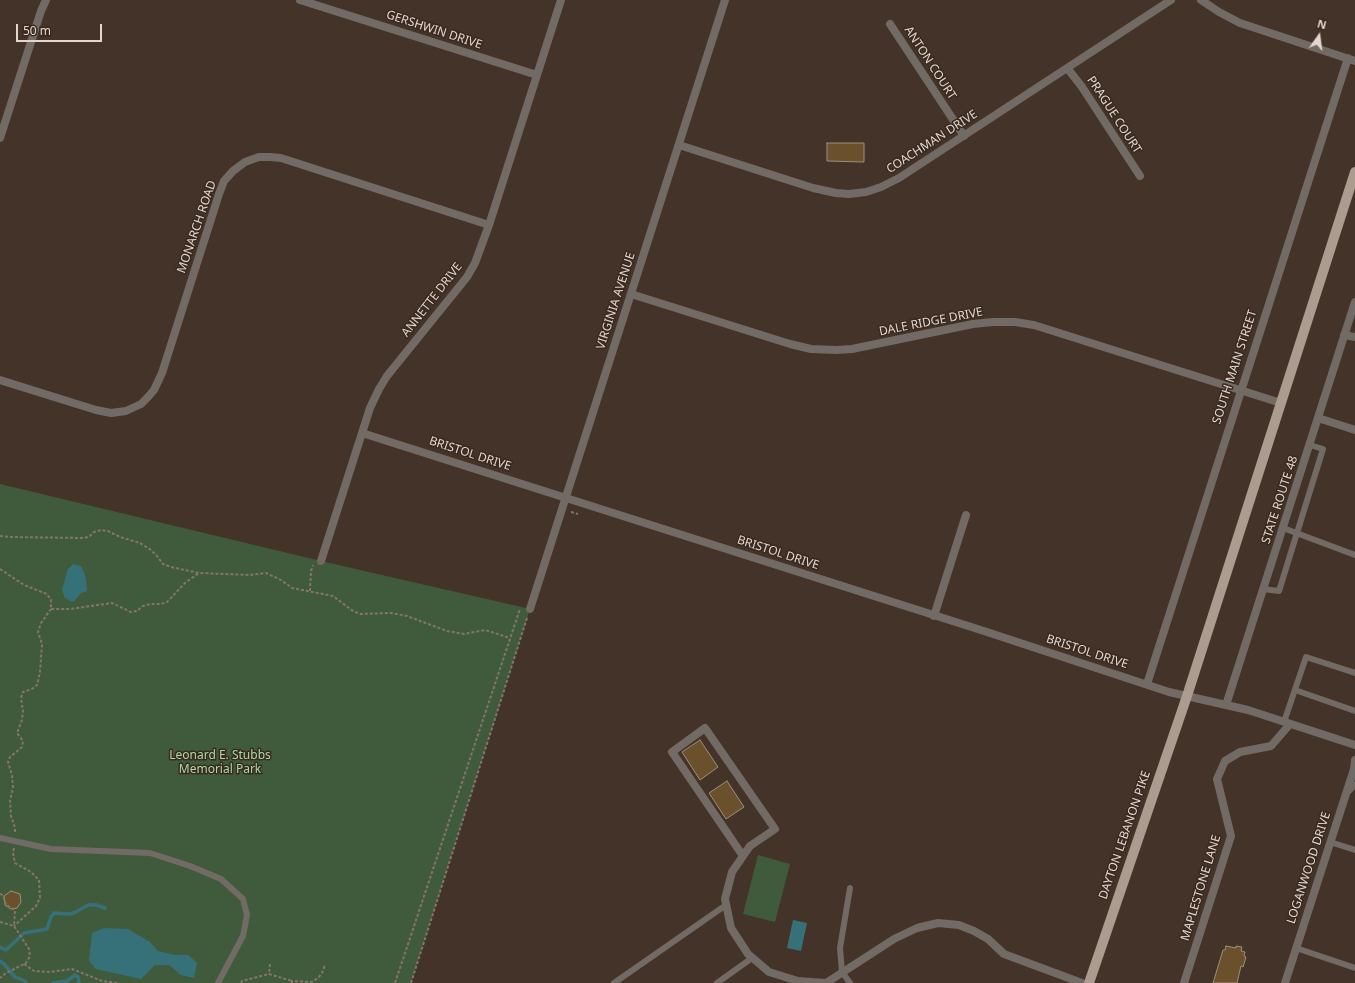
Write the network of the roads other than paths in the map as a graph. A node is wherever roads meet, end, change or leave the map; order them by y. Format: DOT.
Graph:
graph roads {
  1 [pos="46,0"];
  2 [pos="300,0"];
  3 [pos="561,0"];
  4 [pos="725,0"];
  5 [pos="1171,0"];
  6 [pos="1201,0"];
  7 [pos="890,24"];
  8 [pos="1351,60"];
  9 [pos="1068,68"];
  10 [pos="537,75"];
  11 [pos="964,136"];
  12 [pos="0,138"];
  13 [pos="679,145"];
  14 [pos="1355,172"];
  15 [pos="1140,176"];
  16 [pos="489,225"];
  17 [pos="631,294"];
  18 [pos="1355,302"];
  19 [pos="1344,335"];
  20 [pos="1355,337"];
  21 [pos="0,380"];
  22 [pos="1241,390"];
  23 [pos="1281,403"];
  24 [pos="1318,418"];
  25 [pos="1355,430"];
  26 [pos="362,433"];
  27 [pos="1310,445"];
  28 [pos="566,498"];
  29 [pos="966,515"];
  30 [pos="1283,528"];
  31 [pos="1297,534"];
  32 [pos="1355,555"];
  33 [pos="321,561"];
  34 [pos="1263,589"];
  35 [pos="530,609"];
  36 [pos="934,616"];
  37 [pos="1355,673"];
  38 [pos="1147,684"];
  39 [pos="1295,690"];
  40 [pos="1187,696"];
  41 [pos="1226,705"];
  42 [pos="1355,711"];
  43 [pos="1287,723"];
  44 [pos="1355,745"];
  45 [pos="1355,760"];
  46 [pos="1355,786"];
  47 [pos="1346,794"];
  48 [pos="0,838"];
  49 [pos="1330,842"];
  50 [pos="1355,850"];
  51 [pos="743,856"];
  52 [pos="850,888"];
  53 [pos="726,905"];
  54 [pos="1296,948"];
  55 [pos="752,958"];
  56 [pos="1355,968"];
  57 [pos="842,972"];
  58 [pos="808,982"];
  59 [pos="218,983"];
  60 [pos="614,983"];
  61 [pos="717,983"];
  62 [pos="850,983"];
  63 [pos="1082,983"];
  64 [pos="1089,983"];
  65 [pos="1184,983"];
  66 [pos="1285,983"];
  1 -- 12 [label="street"];
  2 -- 10 [label="street, GERSHWIN DRIVE"];
  3 -- 10 [label="street, ANNETTE DRIVE"];
  4 -- 13 [label="street, VIRGINIA AVENUE"];
  5 -- 9 [label="street, COACHMAN DRIVE"];
  6 -- 8 [label="street"];
  7 -- 11 [label="street, ANTON COURT"];
  8 -- 22 [label="street, SOUTH MAIN STREET"];
  9 -- 11 [label="street, COACHMAN DRIVE"];
  9 -- 15 [label="street, PRAGUE COURT"];
  10 -- 16 [label="street, ANNETTE DRIVE"];
  11 -- 13 [label="street, COACHMAN DRIVE"];
  13 -- 17 [label="street, VIRGINIA AVENUE"];
  14 -- 23 [label="main road"];
  16 -- 21 [label="street, MONARCH ROAD"];
  16 -- 26 [label="street, ANNETTE DRIVE"];
  17 -- 22 [label="street, DALE RIDGE DRIVE"];
  17 -- 28 [label="street, VIRGINIA AVENUE"];
  18 -- 19 [label="street, STATE ROUTE 48"];
  19 -- 20 [label="street"];
  19 -- 24 [label="street, STATE ROUTE 48"];
  22 -- 23 [label="street, DALE RIDGE DRIVE"];
  22 -- 38 [label="street, SOUTH MAIN STREET"];
  23 -- 40 [label="main road"];
  24 -- 25 [label="street"];
  24 -- 27 [label="street, STATE ROUTE 48"];
  26 -- 28 [label="street, BRISTOL DRIVE"];
  26 -- 33 [label="street, ANNETTE DRIVE"];
  27 -- 30 [label="street, STATE ROUTE 48"];
  27 -- 31 [label="lane"];
  28 -- 35 [label="street, VIRGINIA AVENUE"];
  28 -- 36 [label="street, BRISTOL DRIVE"];
  29 -- 36 [label="street"];
  30 -- 31 [label="lane"];
  30 -- 34 [label="street, STATE ROUTE 48"];
  31 -- 32 [label="lane"];
  31 -- 34 [label="lane"];
  34 -- 41 [label="street, STATE ROUTE 48"];
  36 -- 38 [label="street, BRISTOL DRIVE"];
  37 -- 39 [label="lane"];
  38 -- 40 [label="street, BRISTOL DRIVE"];
  39 -- 42 [label="lane"];
  39 -- 43 [label="lane"];
  40 -- 41 [label="street"];
  40 -- 64 [label="main road, DAYTON LEBANON PIKE"];
  41 -- 43 [label="street"];
  43 -- 44 [label="street"];
  43 -- 65 [label="street, MAPLESTONE LANE"];
  45 -- 47 [label="street, LOGANWOOD DRIVE"];
  46 -- 47 [label="lane"];
  47 -- 49 [label="street, LOGANWOOD DRIVE"];
  48 -- 59 [label="lane"];
  49 -- 50 [label="lane"];
  49 -- 54 [label="street, LOGANWOOD DRIVE"];
  51 -- 51 [label="street"];
  51 -- 53 [label="street"];
  52 -- 57 [label="lane"];
  53 -- 55 [label="street"];
  53 -- 60 [label="lane"];
  54 -- 56 [label="lane"];
  54 -- 66 [label="street, LOGANWOOD DRIVE"];
  55 -- 58 [label="street"];
  55 -- 61 [label="lane"];
  57 -- 58 [label="street"];
  57 -- 62 [label="lane"];
  57 -- 63 [label="street"];
}
